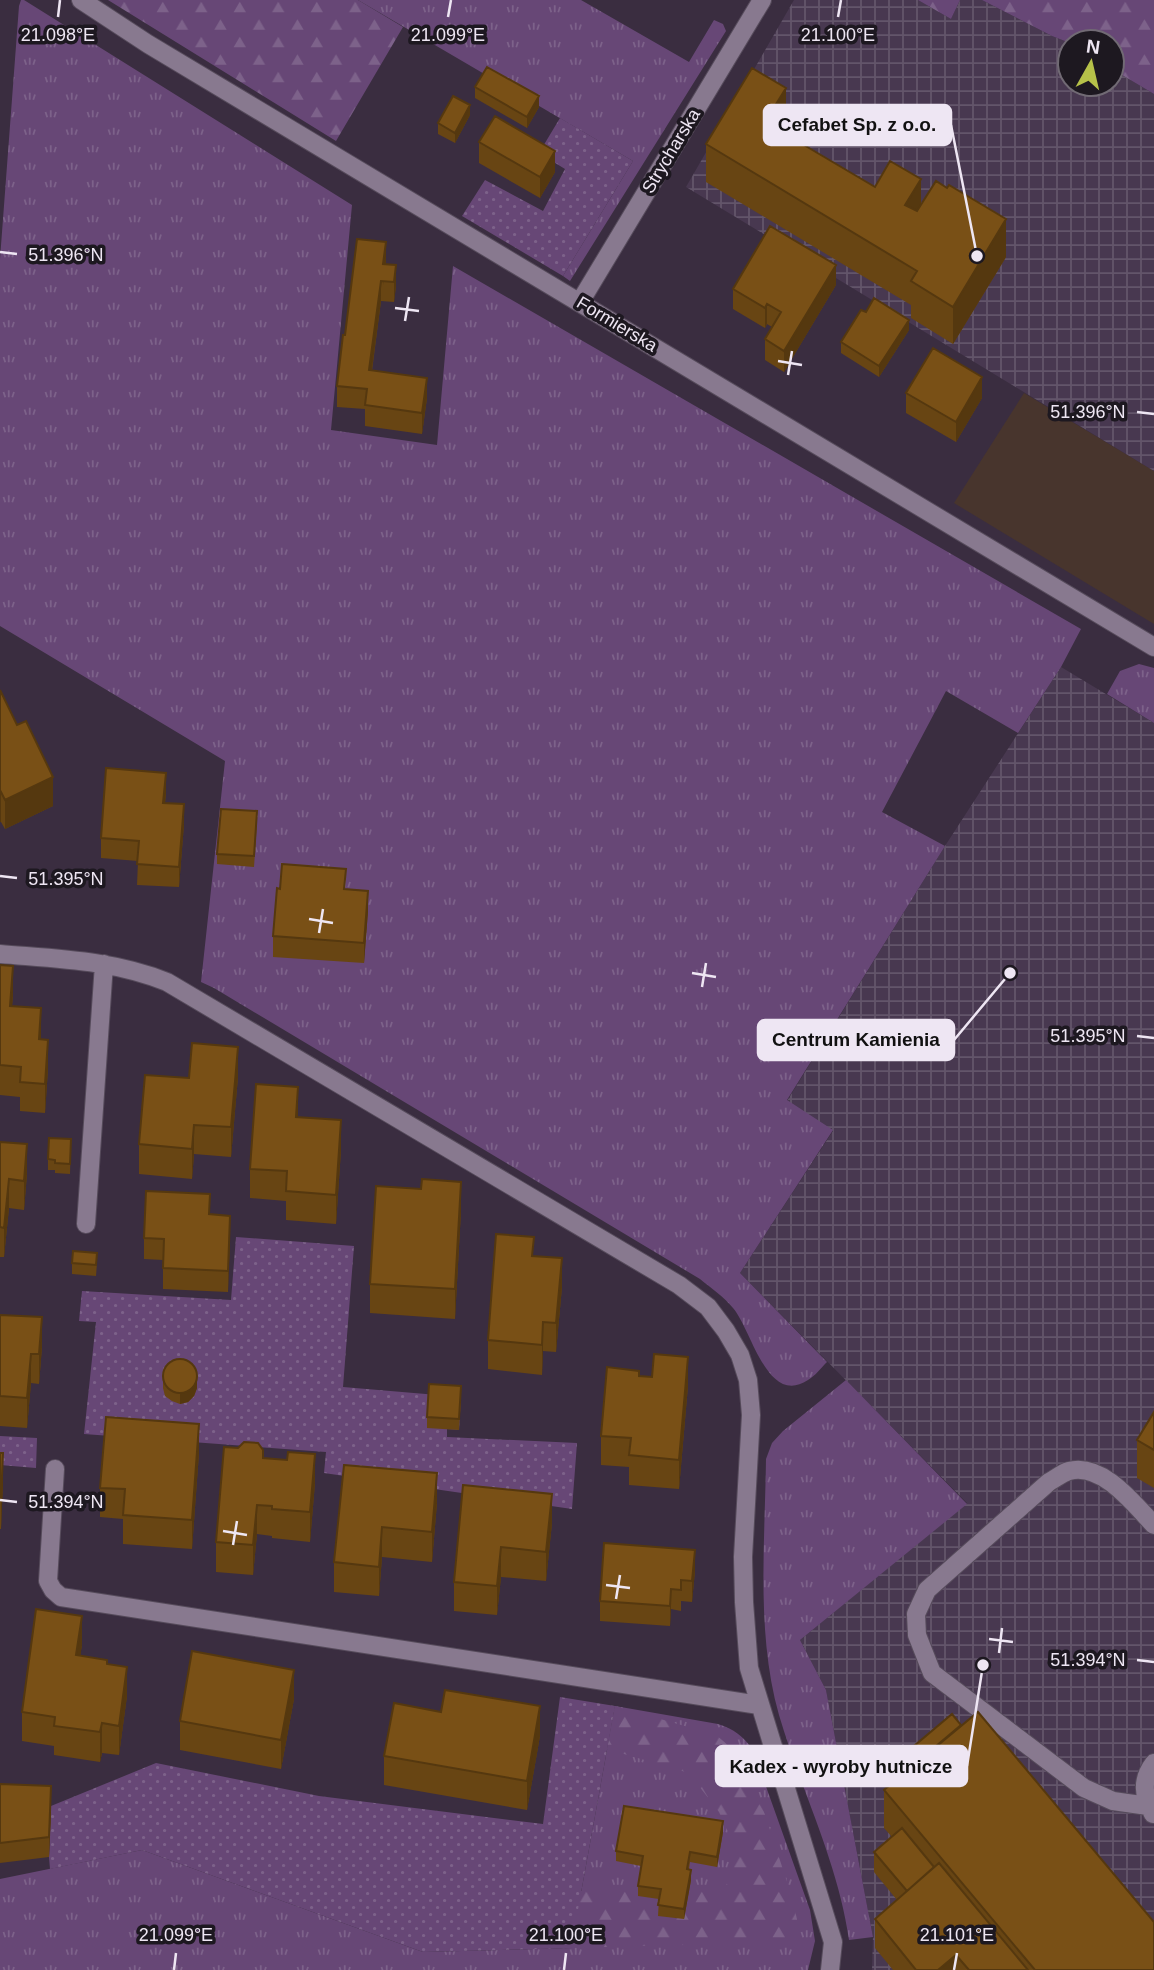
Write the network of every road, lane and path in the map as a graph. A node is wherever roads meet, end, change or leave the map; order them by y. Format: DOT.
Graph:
graph roads {
  1 [pos="81,0"];
  2 [pos="762,0"];
  3 [pos="580,302"];
  4 [pos="1154,647"];
  5 [pos="0,954"];
  6 [pos="104,964"];
  7 [pos="86,1224"];
  8 [pos="55,1469"];
  9 [pos="1154,1525"];
  10 [pos="759,1705"];
  11 [pos="1154,1763"];
  12 [pos="1151,1811"];
  13 [pos="830,1970"];
  1 -- 3 [label="street, Formierska"];
  2 -- 3 [label="street, Strycharska"];
  3 -- 4 [label="street, Formierska"];
  5 -- 6 [label="street"];
  6 -- 7 [label="street"];
  6 -- 10 [label="street"];
  8 -- 10 [label="street"];
  9 -- 12 [label="street"];
  10 -- 13 [label="street"];
  11 -- 12 [label="street"];
}
